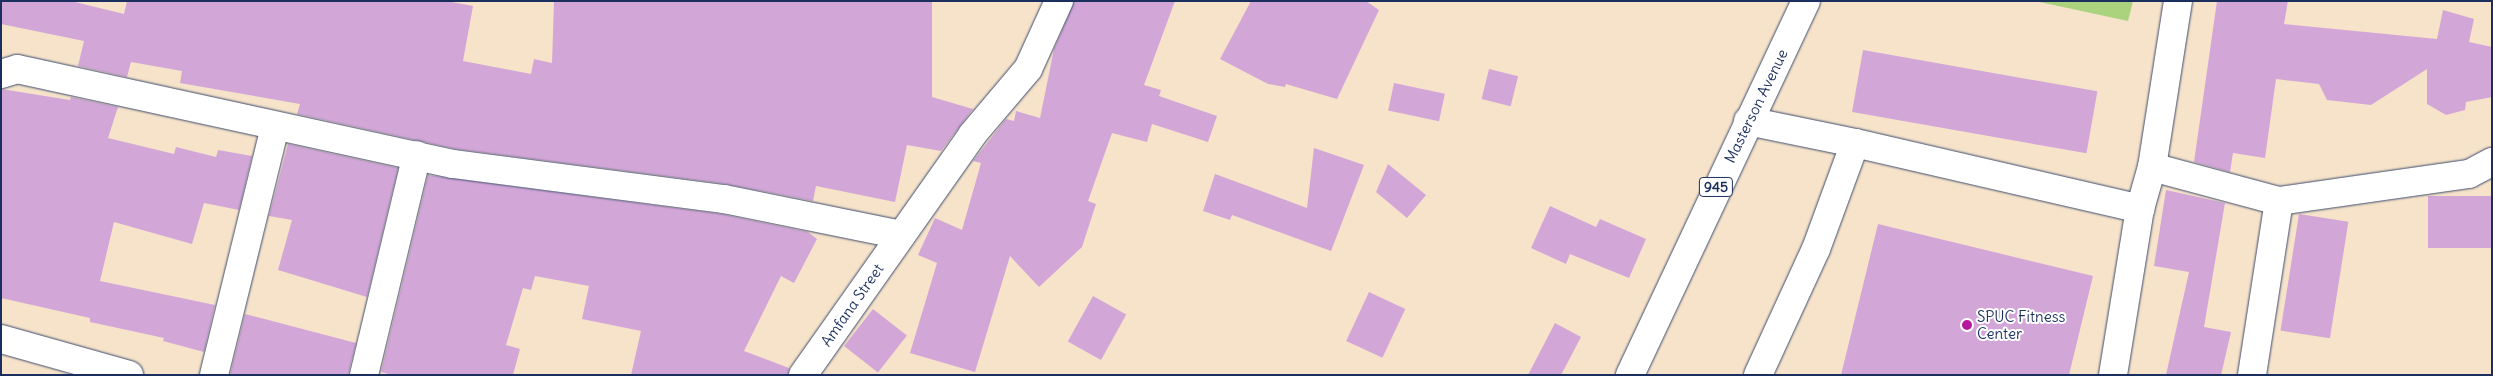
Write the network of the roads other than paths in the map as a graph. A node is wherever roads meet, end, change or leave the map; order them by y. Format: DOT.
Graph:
graph roads {
  1 [pos="1060,1"];
  2 [pos="1806,1"];
  3 [pos="2178,1"];
  4 [pos="1,74"];
  5 [pos="1748,121"];
  6 [pos="275,127"];
  7 [pos="1855,143"];
  8 [pos="417,156"];
  9 [pos="2492,162"];
  10 [pos="2152,167"];
  11 [pos="2279,200"];
  12 [pos="2140,209"];
  13 [pos="902,235"];
  14 [pos="1,339"];
  15 [pos="129,375"];
  16 [pos="214,375"];
  17 [pos="364,375"];
  18 [pos="803,375"];
  19 [pos="1630,375"];
  20 [pos="1758,375"];
  21 [pos="2112,375"];
  22 [pos="2252,375"];
  1 -- 13 [label="street, Amfana Street"];
  2 -- 5 [label="street, Masterson Avenue / 945"];
  3 -- 10 [label="street"];
  4 -- 6 [label="street"];
  5 -- 7 [label="street"];
  5 -- 19 [label="street, Masterson Avenue / 945"];
  6 -- 8 [label="street"];
  6 -- 16 [label="street"];
  7 -- 12 [label="street"];
  7 -- 20 [label="street"];
  8 -- 13 [label="street"];
  8 -- 17 [label="street"];
  9 -- 11 [label="street"];
  10 -- 11 [label="street"];
  10 -- 12 [label="street"];
  11 -- 22 [label="street"];
  12 -- 21 [label="street"];
  13 -- 18 [label="street, Amfana Street"];
  14 -- 15 [label="street"];
}
